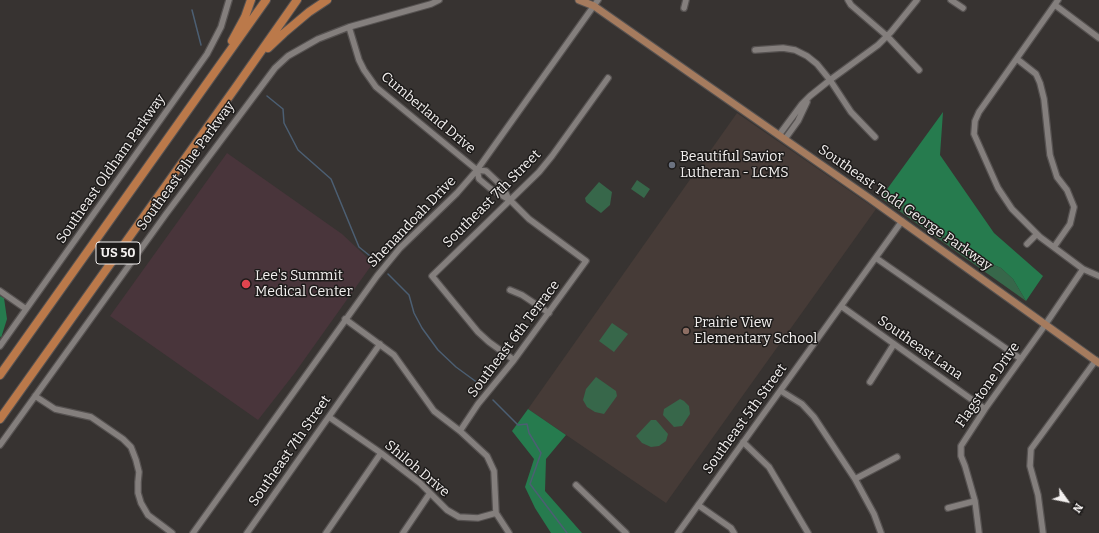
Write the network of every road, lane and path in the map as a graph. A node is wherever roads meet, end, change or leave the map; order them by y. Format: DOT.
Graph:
graph roads {
  1 [pos="229,0"];
  2 [pos="251,0"];
  3 [pos="266,0"];
  4 [pos="297,0"];
  5 [pos="327,0"];
  6 [pos="439,0"];
  7 [pos="579,0"];
  8 [pos="686,0"];
  9 [pos="848,0"];
  10 [pos="917,0"];
  11 [pos="951,0"];
  12 [pos="594,2"];
  13 [pos="1057,3"];
  14 [pos="684,8"];
  15 [pos="962,8"];
  16 [pos="349,27"];
  17 [pos="887,36"];
  18 [pos="1099,38"];
  19 [pos="755,50"];
  20 [pos="1017,59"];
  21 [pos="217,70"];
  22 [pos="919,70"];
  23 [pos="608,78"];
  24 [pos="830,80"];
  25 [pos="236,87"];
  26 [pos="782,137"];
  27 [pos="875,137"];
  28 [pos="477,170"];
  29 [pos="510,200"];
  30 [pos="902,221"];
  31 [pos="1037,234"];
  32 [pos="1027,244"];
  33 [pos="1054,247"];
  34 [pos="876,258"];
  35 [pos="586,261"];
  36 [pos="1083,269"];
  37 [pos="1099,276"];
  38 [pos="510,290"];
  39 [pos="0,291"];
  40 [pos="841,306"];
  41 [pos="26,309"];
  42 [pos="549,313"];
  43 [pos="345,319"];
  44 [pos="1044,326"];
  45 [pos="380,344"];
  46 [pos="894,344"];
  47 [pos="0,346"];
  48 [pos="1021,359"];
  49 [pos="514,360"];
  50 [pos="1097,361"];
  51 [pos="0,375"];
  52 [pos="870,382"];
  53 [pos="781,391"];
  54 [pos="35,396"];
  55 [pos="985,409"];
  56 [pos="329,417"];
  57 [pos="0,419"];
  58 [pos="460,431"];
  59 [pos="743,442"];
  60 [pos="0,445"];
  61 [pos="381,453"];
  62 [pos="897,457"];
  63 [pos="855,479"];
  64 [pos="576,485"];
  65 [pos="430,493"];
  66 [pos="975,501"];
  67 [pos="698,505"];
  68 [pos="948,508"];
  69 [pos="496,513"];
  70 [pos="172,533"];
  71 [pos="193,533"];
  72 [pos="247,533"];
  73 [pos="326,533"];
  74 [pos="403,533"];
  75 [pos="509,533"];
  76 [pos="626,533"];
  77 [pos="678,533"];
  78 [pos="734,533"];
  79 [pos="808,533"];
  80 [pos="881,533"];
  81 [pos="979,533"];
  82 [pos="1043,533"];
  1 -- 41 [label="street, Southeast Oldham Parkway"];
  2 -- 21 [label="highway"];
  3 -- 21 [label="highway, US 50"];
  4 -- 25 [label="highway, US 50"];
  5 -- 25 [label="highway"];
  6 -- 16 [label="street, Southeast Blue Parkway"];
  7 -- 12 [label="main road"];
  8 -- 14 [label="street"];
  9 -- 17 [label="street"];
  10 -- 17 [label="street"];
  11 -- 15 [label="street"];
  12 -- 26 [label="main road, Southeast Todd George Parkway"];
  12 -- 28 [label="street, Shenandoah Drive"];
  13 -- 18 [label="street"];
  13 -- 20 [label="street"];
  16 -- 28 [label="street, Cumberland Drive"];
  16 -- 54 [label="street, Southeast Blue Parkway"];
  17 -- 22 [label="street"];
  17 -- 24 [label="street"];
  19 -- 24 [label="street"];
  20 -- 31 [label="street"];
  20 -- 33 [label="street"];
  21 -- 51 [label="highway, US 50"];
  23 -- 29 [label="street, Southeast 7th Street"];
  24 -- 26 [label="street"];
  24 -- 27 [label="street"];
  25 -- 57 [label="highway, US 50"];
  26 -- 30 [label="main road, Southeast Todd George Parkway"];
  28 -- 29 [label="street, Cumberland Drive"];
  28 -- 29 [label="street, Cumberland Drive"];
  28 -- 43 [label="street, Shenandoah Drive"];
  29 -- 35 [label="street, Cumberland Drive"];
  29 -- 49 [label="street, Southeast 7th Street"];
  30 -- 34 [label="street, Southeast 5th Street"];
  30 -- 44 [label="main road, Southeast Todd George Parkway"];
  31 -- 32 [label="street"];
  31 -- 33 [label="street"];
  33 -- 36 [label="street"];
  34 -- 40 [label="street, Southeast 5th Street"];
  34 -- 48 [label="street"];
  35 -- 42 [label="street, Southeast 6th Terrace"];
  36 -- 37 [label="street"];
  36 -- 44 [label="street, Flagstone Drive"];
  38 -- 42 [label="street"];
  39 -- 41 [label="street"];
  40 -- 46 [label="street, Southeast Lana"];
  40 -- 53 [label="street, Southeast 5th Street"];
  41 -- 47 [label="street, Southeast Oldham Parkway"];
  42 -- 49 [label="street, Southeast 6th Terrace"];
  43 -- 45 [label="street"];
  43 -- 71 [label="street, Shenandoah Drive"];
  44 -- 48 [label="street, Flagstone Drive"];
  44 -- 50 [label="main road, Southeast Todd George Parkway"];
  45 -- 56 [label="street, Southeast 7th Street"];
  45 -- 58 [label="street"];
  46 -- 52 [label="street"];
  46 -- 55 [label="street, Southeast Lana"];
  48 -- 55 [label="street, Flagstone Drive"];
  49 -- 58 [label="street, Southeast 6th Terrace"];
  50 -- 82 [label="street"];
  53 -- 59 [label="street, Southeast 5th Street"];
  53 -- 63 [label="street"];
  54 -- 60 [label="street, Southeast Blue Parkway"];
  54 -- 70 [label="street"];
  55 -- 66 [label="street, Flagstone Drive"];
  56 -- 61 [label="street, Shiloh Drive"];
  56 -- 72 [label="street, Southeast 7th Street"];
  58 -- 69 [label="street"];
  59 -- 67 [label="street, Southeast 5th Street"];
  59 -- 79 [label="street"];
  61 -- 65 [label="street, Shiloh Drive"];
  61 -- 73 [label="street"];
  62 -- 63 [label="street"];
  63 -- 80 [label="street"];
  64 -- 76 [label="street"];
  65 -- 69 [label="street, Shiloh Drive"];
  65 -- 74 [label="street"];
  66 -- 68 [label="street"];
  66 -- 81 [label="street"];
  67 -- 77 [label="street, Southeast 5th Street"];
  67 -- 78 [label="street"];
  69 -- 75 [label="street"];
}
